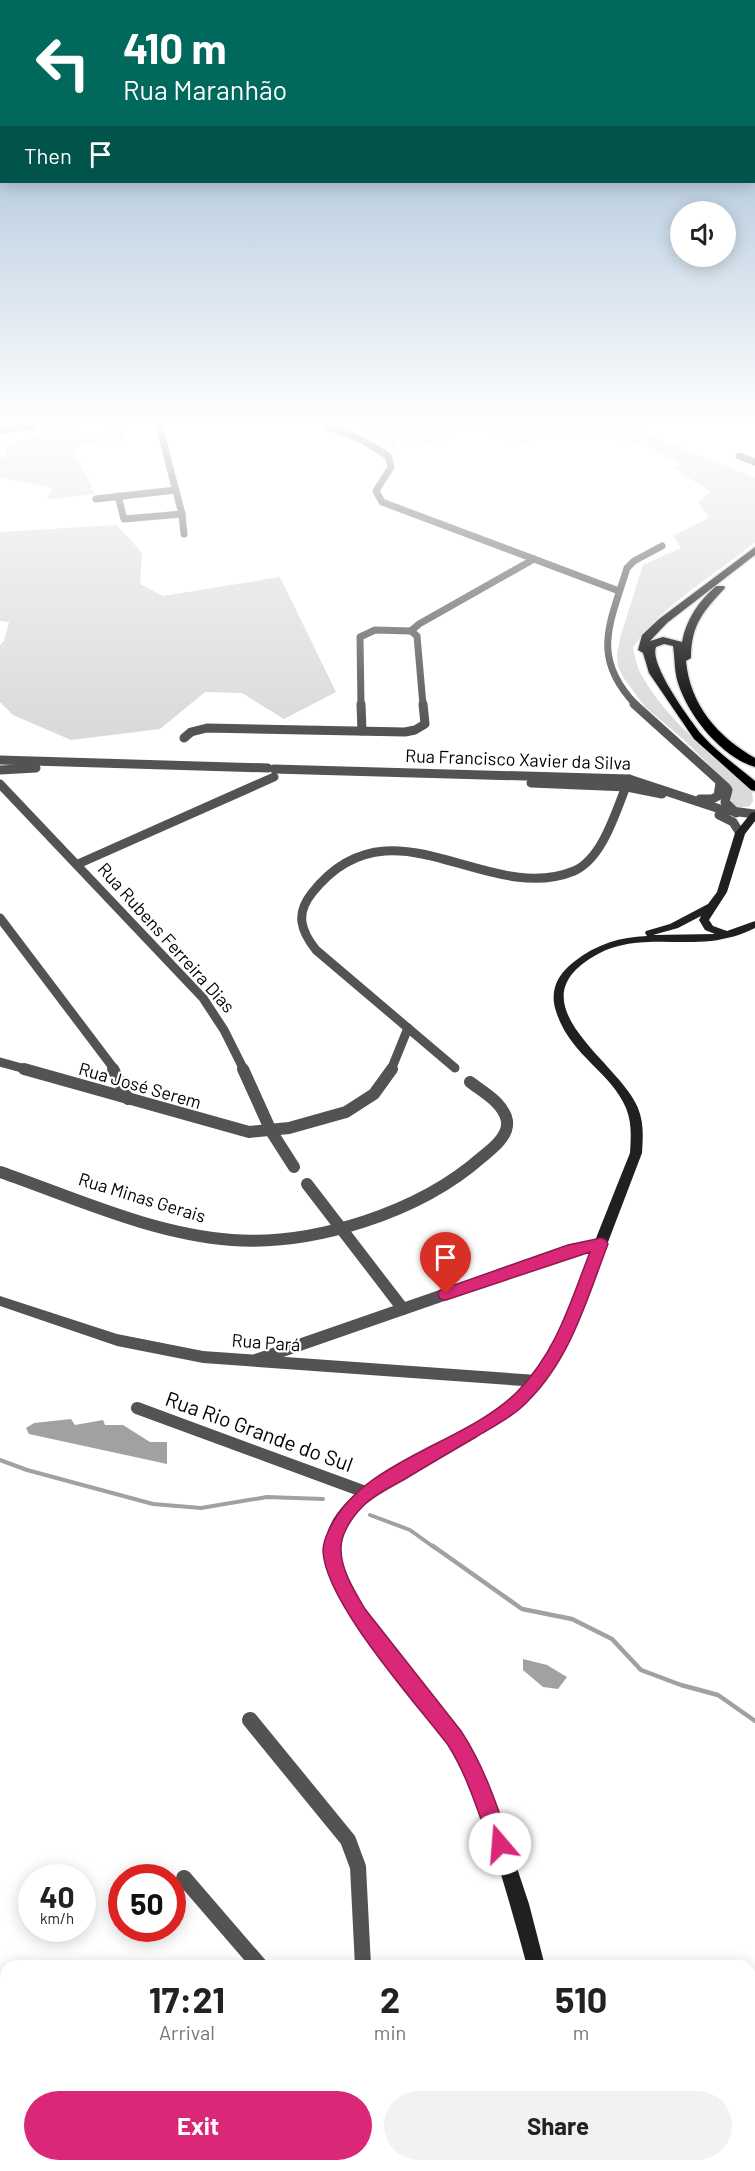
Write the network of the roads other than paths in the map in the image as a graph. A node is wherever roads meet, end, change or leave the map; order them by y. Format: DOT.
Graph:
graph roads {
  1 [pos="183,527"];
  2 [pos="448,527"];
  3 [pos="184,534"];
  4 [pos="662,546"];
  5 [pos="755,550"];
  6 [pos="534,560"];
  7 [pos="755,560"];
  8 [pos="619,591"];
  9 [pos="411,631"];
  10 [pos="693,726"];
  11 [pos="362,731"];
  12 [pos="184,738"];
  13 [pos="752,762"];
  14 [pos="3,765"];
  15 [pos="238,771"];
  16 [pos="273,773"];
  17 [pos="258,775"];
  18 [pos="755,780"];
  19 [pos="628,783"];
  20 [pos="720,783"];
  21 [pos="2,786"];
  22 [pos="755,786"];
  23 [pos="243,791"];
  24 [pos="711,806"];
  25 [pos="738,814"];
  26 [pos="755,815"];
  27 [pos="740,833"];
  28 [pos="78,864"];
  29 [pos="712,906"];
  30 [pos="0,918"];
  31 [pos="755,924"];
  32 [pos="728,934"];
  33 [pos="635,939"];
  34 [pos="408,1028"];
  35 [pos="0,1062"];
  36 [pos="455,1068"];
  37 [pos="470,1082"];
  38 [pos="128,1099"];
  39 [pos="272,1131"];
  40 [pos="294,1167"];
  41 [pos="0,1172"];
  42 [pos="307,1184"];
  43 [pos="340,1227"];
  44 [pos="601,1244"];
  45 [pos="0,1301"];
  46 [pos="403,1309"];
  47 [pos="256,1360"];
  48 [pos="537,1381"];
  49 [pos="137,1408"];
  50 [pos="368,1493"];
  51 [pos="250,1720"];
  52 [pos="186,1880"];
  53 [pos="255,1960"];
  54 [pos="363,1960"];
  55 [pos="535,1960"];
  1 -- 3 [label="street"];
  2 -- 6 [label="street"];
  4 -- 8 [label="street"];
  5 -- 10 [label="main road"];
  6 -- 8 [label="street"];
  6 -- 9 [label="street"];
  7 -- 13 [label="main road"];
  8 -- 20 [label="street"];
  9 -- 11 [label="street"];
  9 -- 11 [label="street"];
  10 -- 13 [label="main road"];
  10 -- 18 [label="main road"];
  10 -- 22 [label="main road"];
  11 -- 12 [label="street"];
  14 -- 15 [label="street, Rua Francisco Xavier da Silva"];
  14 -- 21 [label="street"];
  15 -- 16 [label="street, Rua Francisco Xavier da Silva"];
  15 -- 17 [label="street, Rua Francisco Xavier da Silva"];
  16 -- 17 [label="street"];
  16 -- 19 [label="street, Rua Francisco Xavier da Silva"];
  16 -- 23 [label="street"];
  17 -- 23 [label="street"];
  19 -- 24 [label="street, Rua Francisco Xavier da Silva"];
  19 -- 24 [label="street, Rua Francisco Xavier da Silva"];
  19 -- 34 [label="street"];
  20 -- 24 [label="street"];
  20 -- 25 [label="street"];
  21 -- 28 [label="street, Rua Rubens Ferreira Dias"];
  23 -- 28 [label="street"];
  24 -- 25 [label="street, Rua Francisco Xavier da Silva"];
  24 -- 27 [label="street, Rua Francisco Xavier da Silva"];
  25 -- 26 [label="street, Rua Francisco Xavier da Silva"];
  26 -- 27 [label="main road"];
  27 -- 29 [label="main road"];
  28 -- 39 [label="street, Rua Rubens Ferreira Dias"];
  29 -- 32 [label="main road"];
  29 -- 33 [label="main road"];
  30 -- 38 [label="street"];
  31 -- 32 [label="main road"];
  32 -- 33 [label="main road"];
  33 -- 44 [label="main road"];
  34 -- 36 [label="street"];
  34 -- 39 [label="street, Rua José Serem"];
  35 -- 38 [label="street, Rua José Serem"];
  37 -- 43 [label="street, Rua Minas Gerais"];
  38 -- 39 [label="street, Rua José Serem"];
  39 -- 40 [label="street, Rua Rubens Ferreira Dias"];
  41 -- 43 [label="street, Rua Minas Gerais"];
  42 -- 43 [label="street"];
  43 -- 46 [label="street"];
  44 -- 46 [label="street"];
  44 -- 48 [label="main road"];
  45 -- 47 [label="street, Rua Pará"];
  46 -- 47 [label="street"];
  47 -- 48 [label="street, Rua Pará"];
  48 -- 50 [label="main road"];
  49 -- 50 [label="street, Rua Rio Grande do Sul"];
  50 -- 55 [label="main road"];
  51 -- 54 [label="street"];
  52 -- 53 [label="street"];
}
